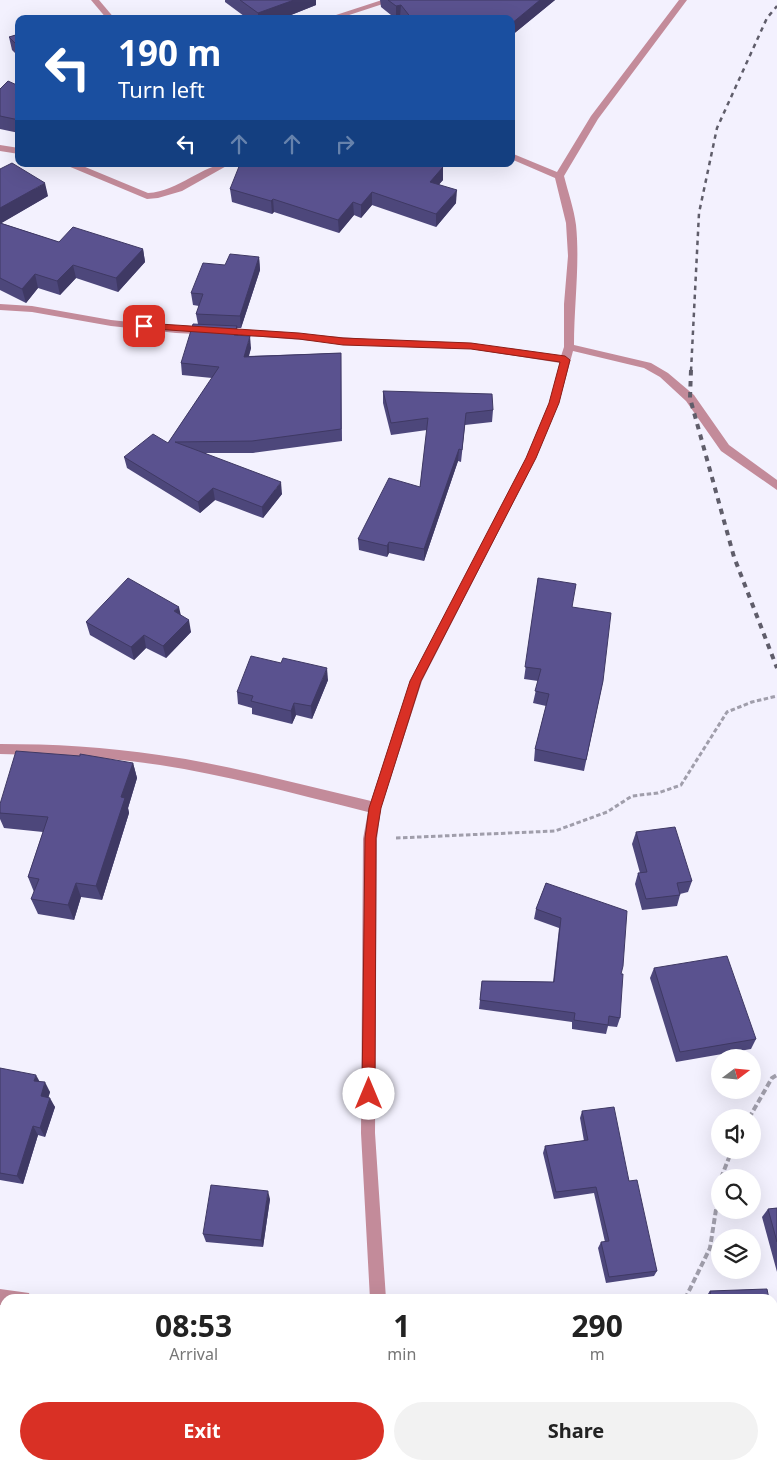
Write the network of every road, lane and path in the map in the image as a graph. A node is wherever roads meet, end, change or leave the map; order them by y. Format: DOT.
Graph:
graph roads {
  1 [pos="95,0"];
  2 [pos="390,0"];
  3 [pos="683,0"];
  4 [pos="108,15"];
  5 [pos="343,15"];
  6 [pos="0,148"];
  7 [pos="15,150"];
  8 [pos="515,158"];
  9 [pos="78,167"];
  10 [pos="220,167"];
  11 [pos="559,176"];
  12 [pos="0,307"];
  13 [pos="569,347"];
  14 [pos="565,360"];
  15 [pos="777,486"];
  16 [pos="777,696"];
  17 [pos="0,749"];
  18 [pos="375,808"];
  19 [pos="370,838"];
  20 [pos="777,1074"];
  21 [pos="754,1109"];
  22 [pos="715,1219"];
  23 [pos="378,1294"];
  24 [pos="687,1294"];
  1 -- 4 [label="street"];
  2 -- 5 [label="street"];
  3 -- 11 [label="street"];
  6 -- 7 [label="street"];
  8 -- 11 [label="street"];
  9 -- 10 [label="street"];
  11 -- 13 [label="street"];
  12 -- 14 [label="street"];
  13 -- 14 [label="street"];
  13 -- 15 [label="street"];
  14 -- 18 [label="street"];
  16 -- 19 [label="path"];
  17 -- 18 [label="street"];
  18 -- 19 [label="street"];
  19 -- 23 [label="street"];
  20 -- 21 [label="path"];
  22 -- 24 [label="path"];
}
